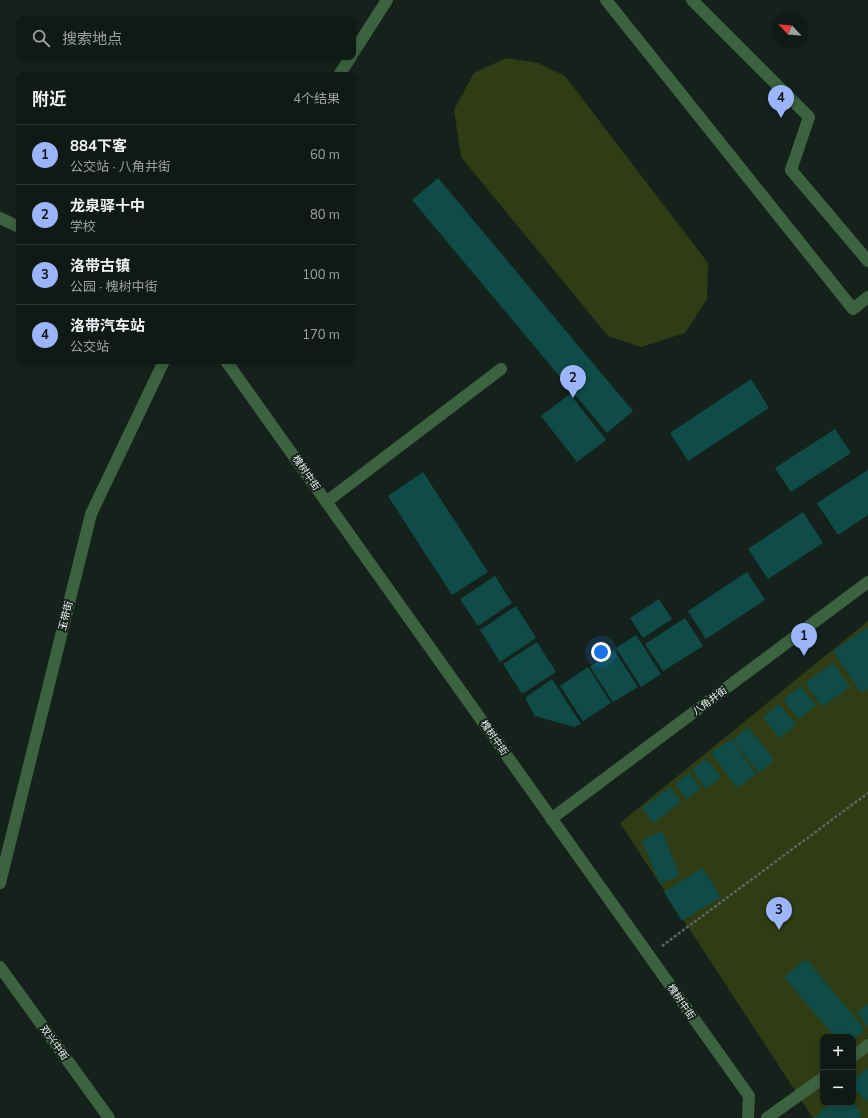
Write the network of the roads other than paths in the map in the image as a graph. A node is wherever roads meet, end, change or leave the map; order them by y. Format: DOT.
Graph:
graph roads {
  1 [pos="387,0"];
  2 [pos="606,0"];
  3 [pos="692,0"];
  4 [pos="356,48"];
  5 [pos="349,60"];
  6 [pos="341,72"];
  7 [pos="0,218"];
  8 [pos="16,226"];
  9 [pos="868,261"];
  10 [pos="868,297"];
  11 [pos="163,364"];
  12 [pos="228,364"];
  13 [pos="502,369"];
  14 [pos="326,502"];
  15 [pos="868,582"];
  16 [pos="551,819"];
  17 [pos="0,883"];
  18 [pos="0,967"];
  19 [pos="868,1045"];
  20 [pos="856,1054"];
  21 [pos="820,1080"];
  22 [pos="109,1118"];
  23 [pos="748,1118"];
  24 [pos="767,1118"];
  1 -- 4 [label="street"];
  2 -- 10 [label="street"];
  3 -- 9 [label="street"];
  5 -- 6 [label="street"];
  7 -- 8 [label="street"];
  11 -- 17 [label="street, 玉带街"];
  12 -- 14 [label="street, 槐树中街"];
  13 -- 14 [label="street"];
  14 -- 16 [label="street, 槐树中街"];
  15 -- 16 [label="street, 八角井街"];
  16 -- 23 [label="street, 槐树中街"];
  18 -- 22 [label="street, 双兴中街"];
  19 -- 20 [label="street"];
  21 -- 24 [label="street"];
}
